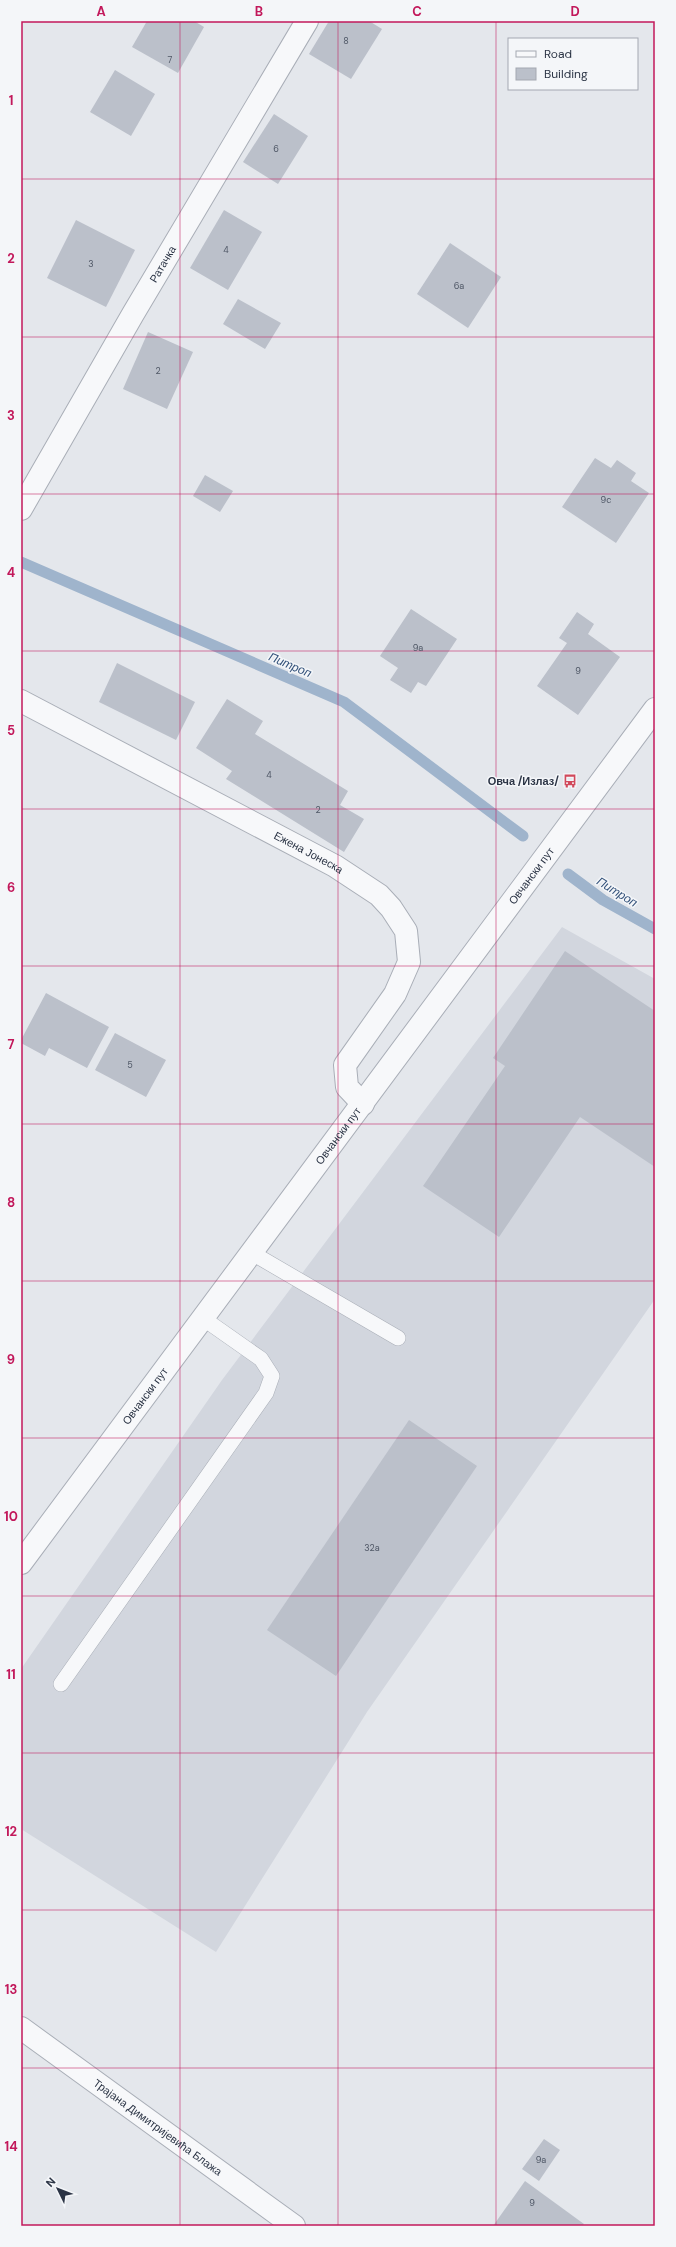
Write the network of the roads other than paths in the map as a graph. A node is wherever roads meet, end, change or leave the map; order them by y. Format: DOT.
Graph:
graph roads {
  1 [pos="307,21"];
  2 [pos="21,509"];
  3 [pos="21,702"];
  4 [pos="652,717"];
  5 [pos="362,1104"];
  6 [pos="252,1253"];
  7 [pos="204,1319"];
  8 [pos="398,1338"];
  9 [pos="21,1563"];
  10 [pos="61,1684"];
  11 [pos="21,2028"];
  12 [pos="294,2226"];
  1 -- 2 [label="street, Ратачка"];
  3 -- 5 [label="street, Ежена Јонеска"];
  4 -- 5 [label="street, Овчански пут"];
  5 -- 6 [label="street, Овчански пут"];
  6 -- 7 [label="street, Овчански пут"];
  6 -- 8 [label="lane"];
  7 -- 9 [label="street, Овчански пут"];
  7 -- 10 [label="lane"];
  11 -- 12 [label="street, Трајана Димитријевића Блажа"];
}
